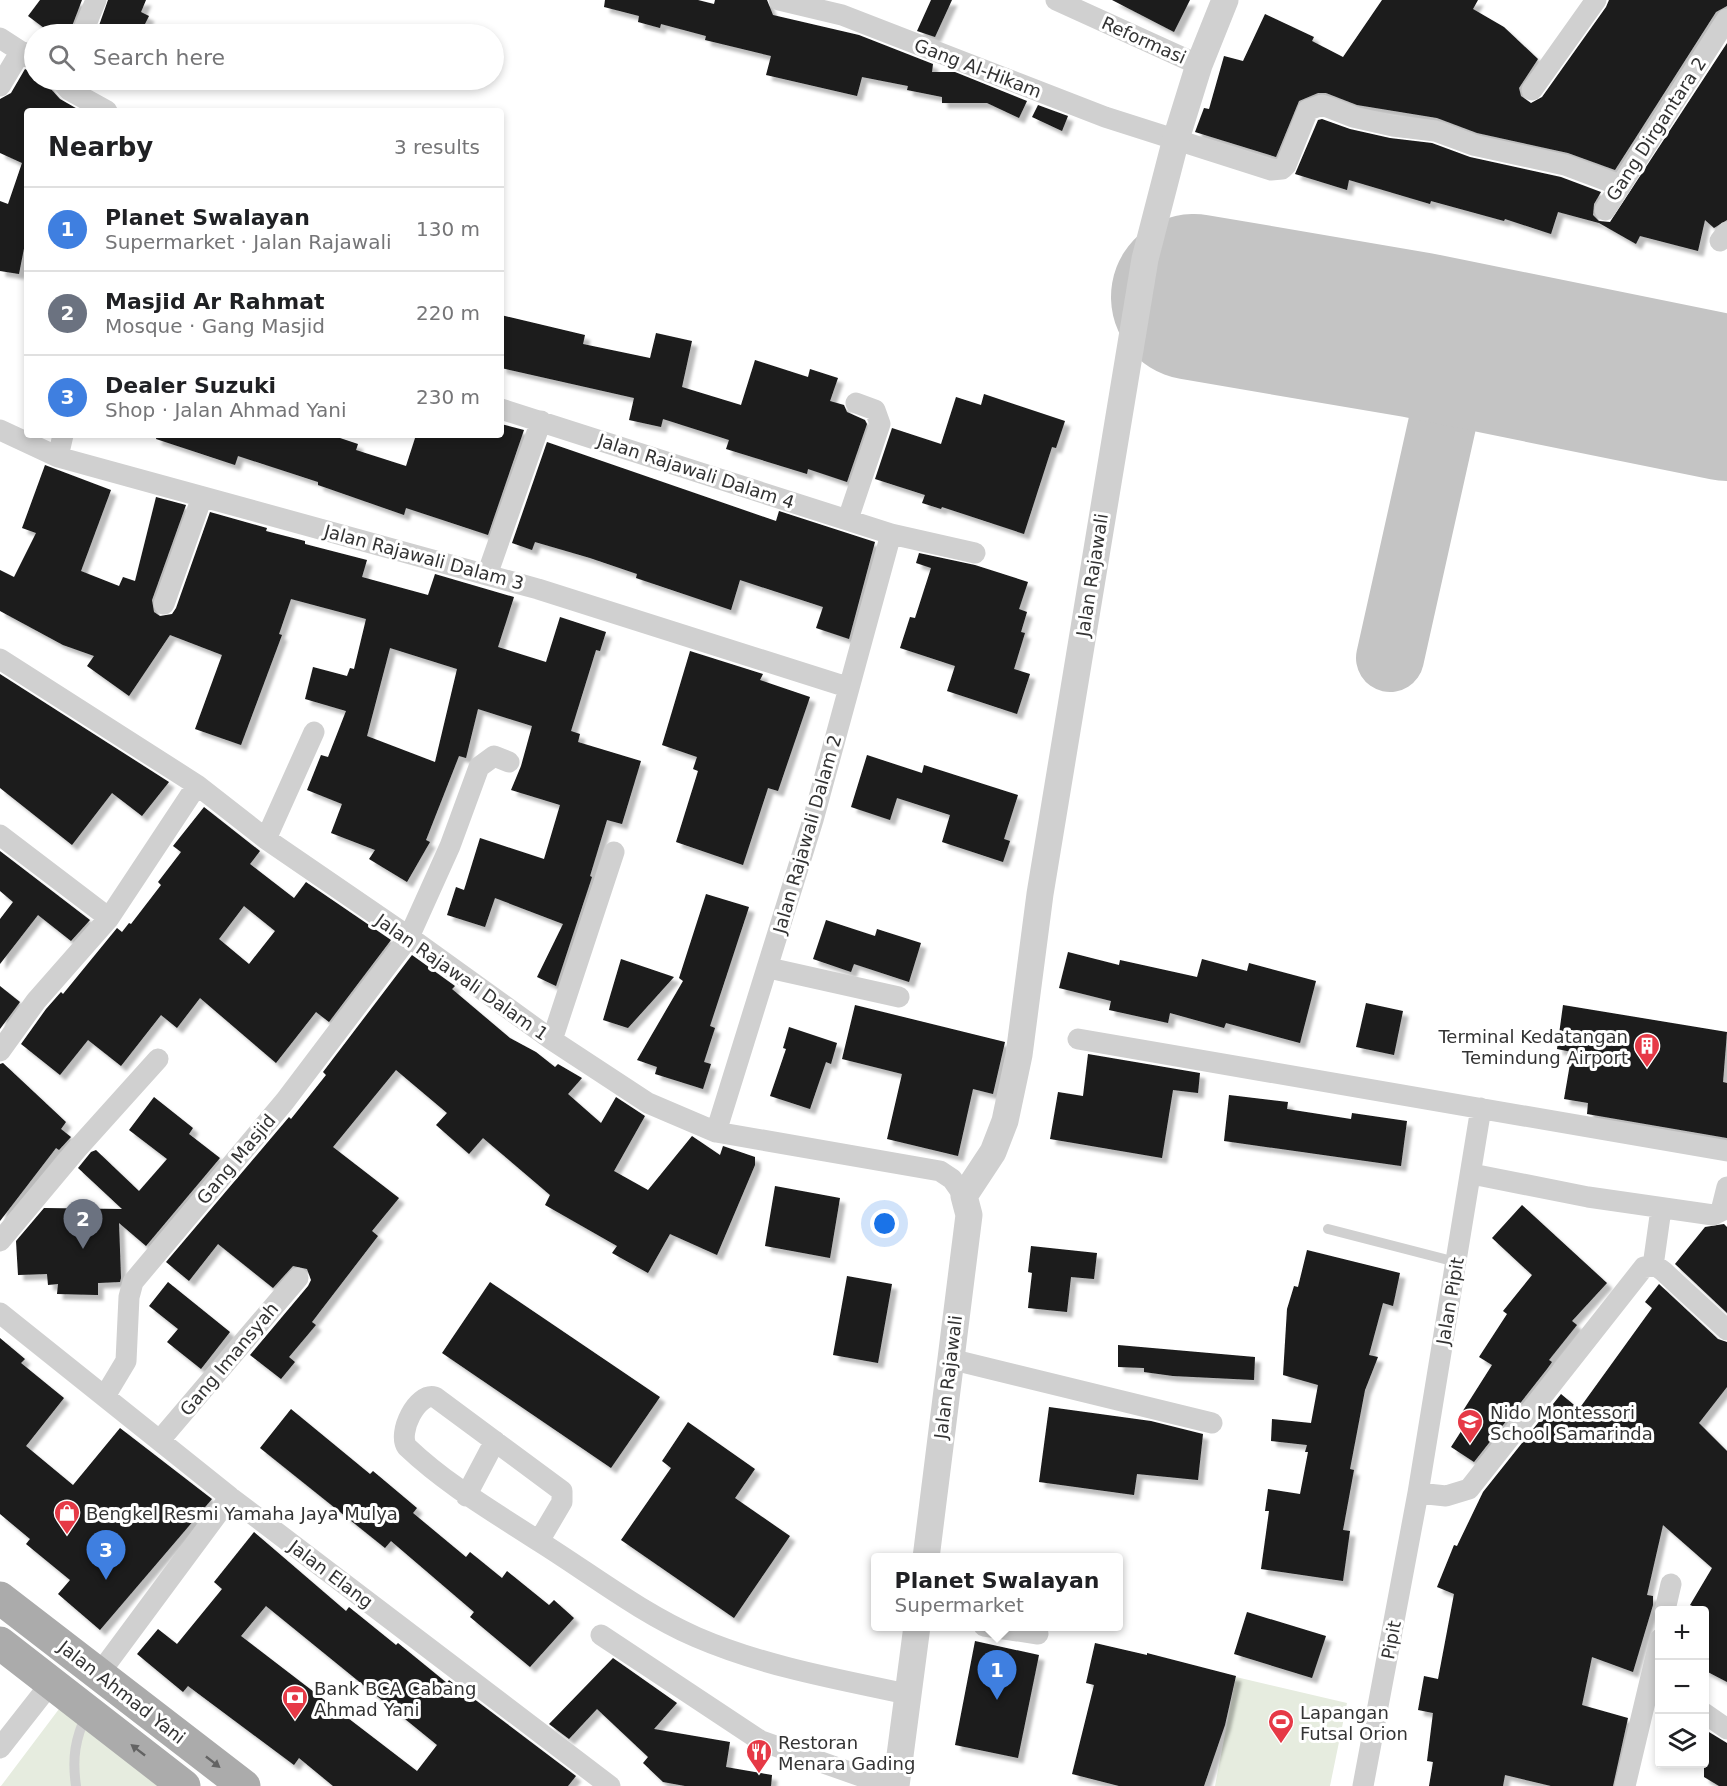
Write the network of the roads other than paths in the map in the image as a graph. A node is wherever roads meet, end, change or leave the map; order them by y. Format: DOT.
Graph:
graph roads {
  1 [pos="96,0"];
  2 [pos="779,0"];
  3 [pos="1056,0"];
  4 [pos="1225,0"];
  5 [pos="1596,0"];
  6 [pos="1727,19"];
  7 [pos="86,24"];
  8 [pos="0,38"];
  9 [pos="24,53"];
  10 [pos="24,59"];
  11 [pos="1199,65"];
  12 [pos="0,86"];
  13 [pos="73,90"];
  14 [pos="1532,90"];
  15 [pos="102,108"];
  16 [pos="1176,139"];
  17 [pos="1621,186"];
  18 [pos="1605,210"];
  19 [pos="856,404"];
  20 [pos="504,410"];
  21 [pos="541,421"];
  22 [pos="0,430"];
  23 [pos="62,438"];
  24 [pos="58,457"];
  25 [pos="202,496"];
  26 [pos="848,519"];
  27 [pos="891,534"];
  28 [pos="975,553"];
  29 [pos="488,574"];
  30 [pos="164,604"];
  31 [pos="0,659"];
  32 [pos="848,687"];
  33 [pos="314,732"];
  34 [pos="509,762"];
  35 [pos="197,785"];
  36 [pos="0,835"];
  37 [pos="266,839"];
  38 [pos="614,852"];
  39 [pos="109,918"];
  40 [pos="409,937"];
  41 [pos="769,968"];
  42 [pos="899,997"];
  43 [pos="1078,1039"];
  44 [pos="552,1040"];
  45 [pos="0,1051"];
  46 [pos="158,1059"];
  47 [pos="1481,1108"];
  48 [pos="716,1132"];
  49 [pos="1727,1151"];
  50 [pos="1472,1174"];
  51 [pos="1727,1187"];
  52 [pos="964,1196"];
  53 [pos="1661,1209"];
  54 [pos="1328,1229"];
  55 [pos="0,1241"];
  56 [pos="1456,1262"];
  57 [pos="1653,1266"];
  58 [pos="298,1278"];
  59 [pos="0,1313"];
  60 [pos="1727,1330"];
  61 [pos="950,1359"];
  62 [pos="105,1396"];
  63 [pos="1212,1423"];
  64 [pos="160,1440"];
  65 [pos="495,1442"];
  66 [pos="1418,1493"];
  67 [pos="466,1496"];
  68 [pos="230,1497"];
  69 [pos="539,1541"];
  70 [pos="926,1553"];
  71 [pos="1671,1584"];
  72 [pos="0,1598"];
  73 [pos="1666,1606"];
  74 [pos="916,1631"];
  75 [pos="1018,1631"];
  76 [pos="1038,1634"];
  77 [pos="602,1635"];
  78 [pos="0,1643"];
  79 [pos="99,1674"];
  80 [pos="1655,1681"];
  81 [pos="51,1683"];
  82 [pos="907,1694"];
  83 [pos="88,1710"];
  84 [pos="1705,1714"];
  85 [pos="1727,1729"];
  86 [pos="0,1748"];
  87 [pos="76,1786"];
  88 [pos="184,1786"];
  89 [pos="244,1786"];
  90 [pos="609,1786"];
  91 [pos="889,1786"];
  92 [pos="896,1786"];
  93 [pos="1363,1786"];
  94 [pos="1625,1786"];
  1 -- 7 [label="street"];
  2 -- 16 [label="street, Gang Al-Hikam"];
  3 -- 11 [label="street, Reformasi"];
  4 -- 11 [label="street, Jalan Rajawali"];
  5 -- 14 [label="street"];
  6 -- 17 [label="street, Gang Dirgantara 2"];
  8 -- 9 [label="street"];
  10 -- 12 [label="street"];
  11 -- 16 [label="street, Jalan Rajawali"];
  13 -- 15 [label="street"];
  16 -- 17 [label="street, Gang Al-Hikam"];
  16 -- 52 [label="street, Jalan Rajawali"];
  17 -- 18 [label="street, Gang Dirgantara 2"];
  19 -- 26 [label="street"];
  20 -- 21 [label="street, Jalan Rajawali Dalam 4"];
  21 -- 26 [label="street, Jalan Rajawali Dalam 4"];
  21 -- 29 [label="street"];
  22 -- 24 [label="street, Jalan Rajawali Dalam 3"];
  23 -- 24 [label="street"];
  24 -- 25 [label="street, Jalan Rajawali Dalam 3"];
  25 -- 29 [label="street, Jalan Rajawali Dalam 3"];
  25 -- 30 [label="street"];
  26 -- 27 [label="street, Jalan Rajawali Dalam 4"];
  27 -- 28 [label="street, Jalan Rajawali Dalam 4"];
  27 -- 32 [label="street, Jalan Rajawali Dalam 2"];
  29 -- 32 [label="street, Jalan Rajawali Dalam 3"];
  31 -- 35 [label="street, Jalan Rajawali Dalam 1"];
  32 -- 41 [label="street, Jalan Rajawali Dalam 2"];
  33 -- 37 [label="street"];
  34 -- 40 [label="street, Gang Masjid"];
  35 -- 37 [label="street, Jalan Rajawali Dalam 1"];
  35 -- 39 [label="street"];
  36 -- 39 [label="street"];
  37 -- 40 [label="street, Jalan Rajawali Dalam 1"];
  38 -- 44 [label="street"];
  39 -- 45 [label="street"];
  40 -- 44 [label="street, Jalan Rajawali Dalam 1"];
  40 -- 62 [label="street, Gang Masjid"];
  41 -- 42 [label="street"];
  41 -- 48 [label="street, Jalan Rajawali Dalam 2"];
  43 -- 47 [label="street"];
  44 -- 48 [label="street, Jalan Rajawali Dalam 1"];
  46 -- 55 [label="street"];
  47 -- 49 [label="street"];
  47 -- 50 [label="street, Jalan Pipit"];
  48 -- 52 [label="street, Jalan Rajawali Dalam 1"];
  50 -- 53 [label="street"];
  50 -- 56 [label="street, Jalan Pipit"];
  51 -- 53 [label="street"];
  52 -- 61 [label="street, Jalan Rajawali"];
  53 -- 57 [label="street"];
  54 -- 56 [label="lane"];
  56 -- 66 [label="street, Jalan Pipit"];
  57 -- 60 [label="street"];
  57 -- 66 [label="street"];
  58 -- 64 [label="street, Gang Imansyah"];
  59 -- 62 [label="street, Jalan Elang"];
  61 -- 63 [label="street"];
  61 -- 70 [label="street, Jalan Rajawali"];
  62 -- 64 [label="street, Jalan Elang"];
  64 -- 68 [label="street, Jalan Elang"];
  65 -- 67 [label="street"];
  65 -- 67 [label="street"];
  65 -- 69 [label="street"];
  66 -- 93 [label="street, Pipit"];
  67 -- 69 [label="street"];
  68 -- 79 [label="street"];
  68 -- 90 [label="street, Jalan Elang"];
  69 -- 82 [label="street"];
  71 -- 73 [label="street"];
  72 -- 79 [label="main road, Jalan Ahmad Yani"];
  74 -- 82 [label="street"];
  75 -- 76 [label="street"];
  77 -- 91 [label="street"];
  78 -- 81 [label="main road, Jalan Ahmad Yani"];
  79 -- 89 [label="main road, Jalan Ahmad Yani, one-way"];
  80 -- 94 [label="street"];
  81 -- 83 [label="main road, Jalan Ahmad Yani"];
  81 -- 86 [label="street"];
  82 -- 92 [label="street"];
  83 -- 87 [label="lane"];
  88 -- 83 [label="main road, Jalan Ahmad Yani, one-way"];
  84 -- 85 [label="street"];
}
